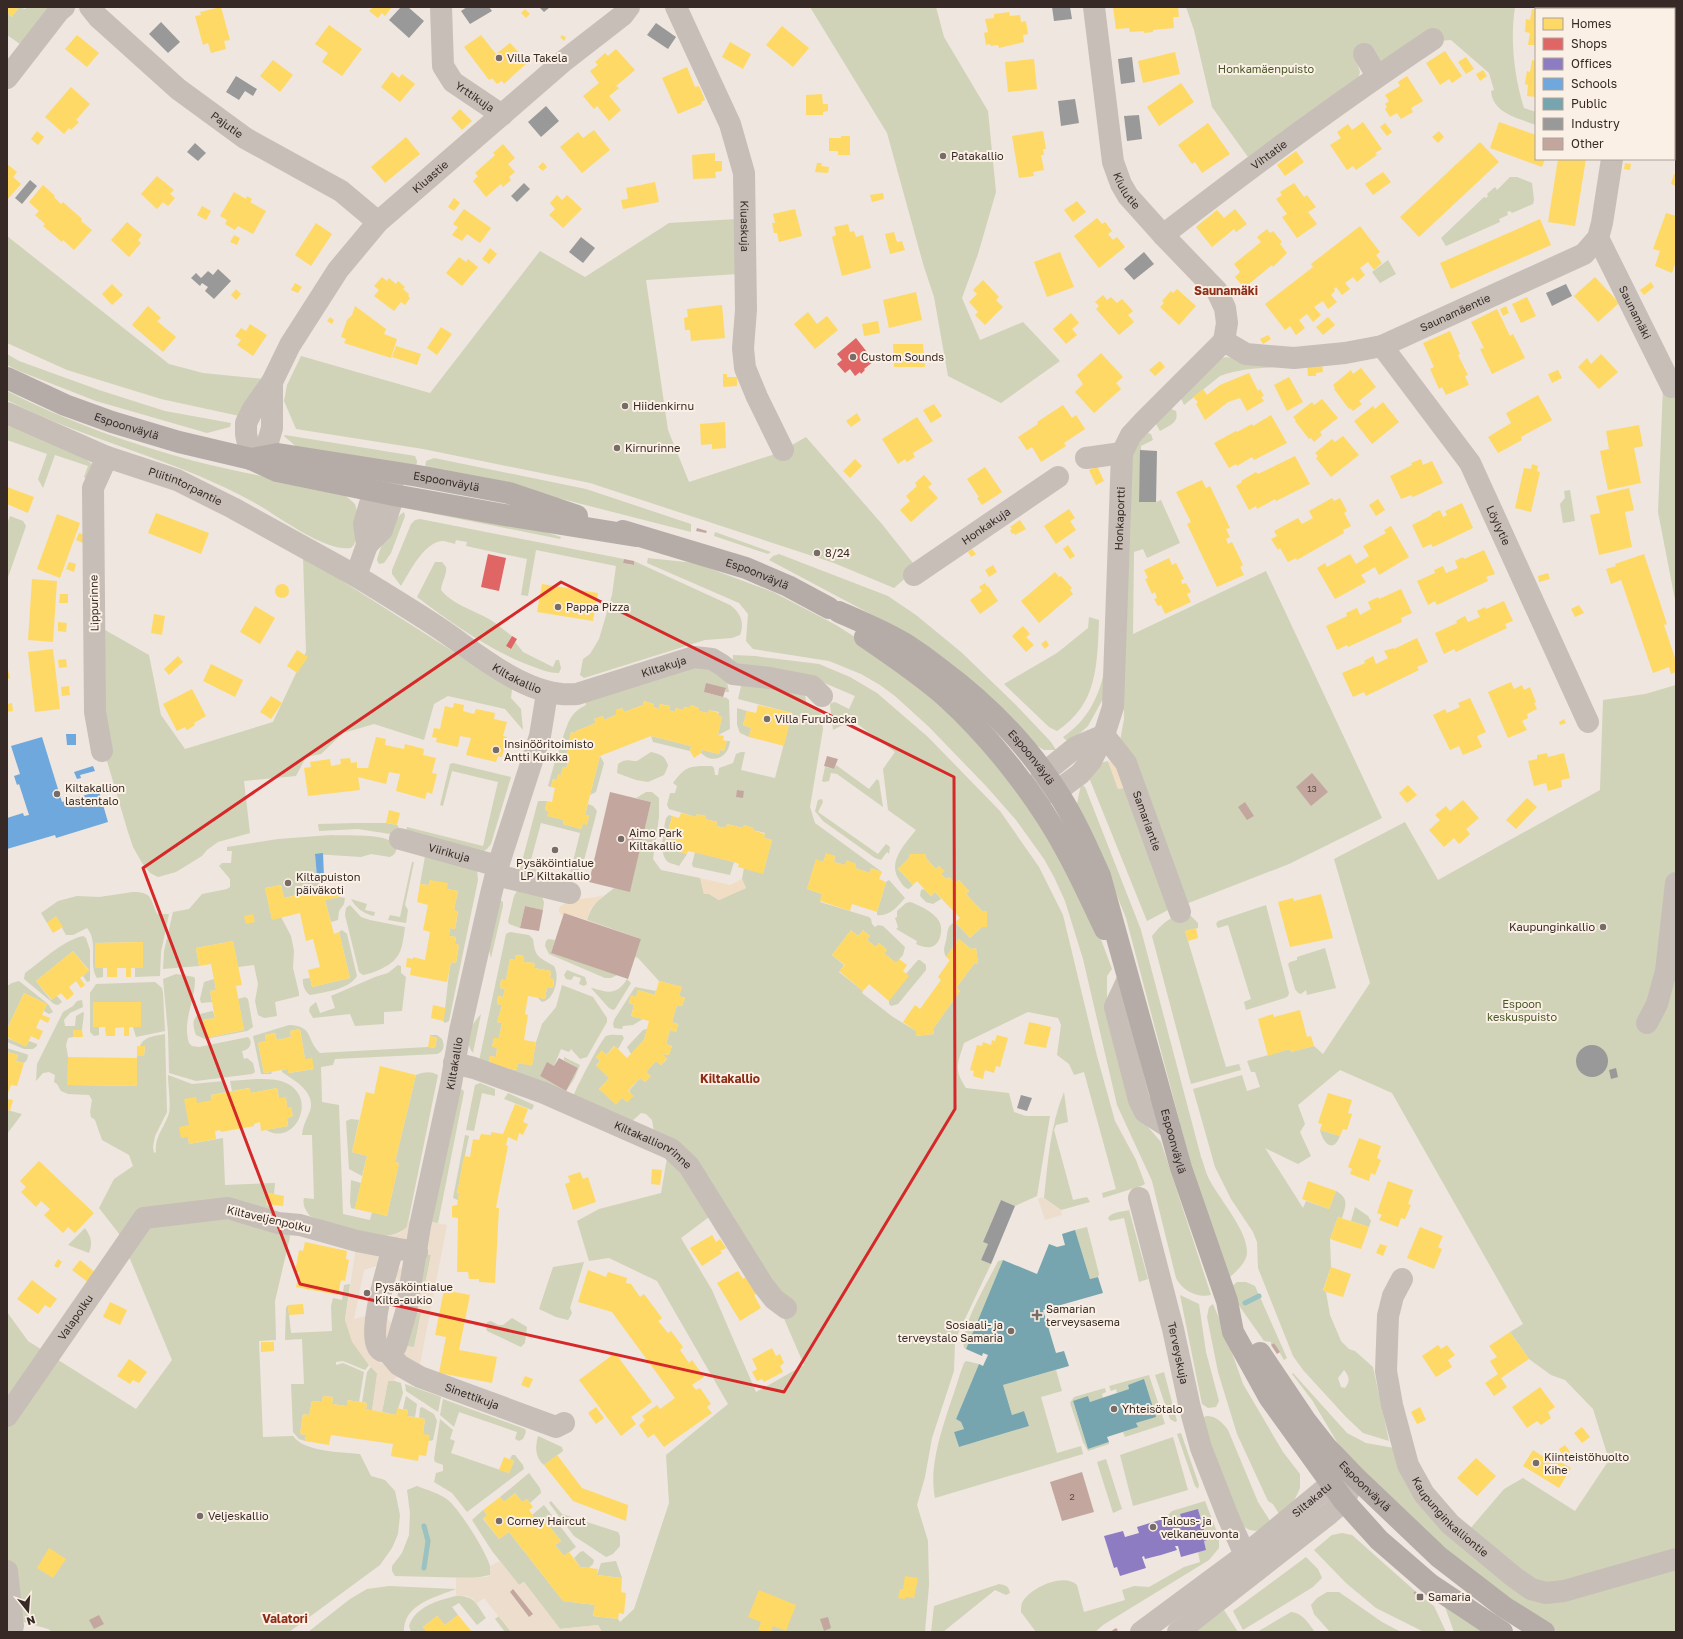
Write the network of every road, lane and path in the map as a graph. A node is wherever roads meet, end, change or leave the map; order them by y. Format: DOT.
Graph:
graph roads {
  1 [pos="64,7"];
  2 [pos="90,7"];
  3 [pos="441,7"];
  4 [pos="629,7"];
  5 [pos="676,7"];
  6 [pos="1094,7"];
  7 [pos="1433,39"];
  8 [pos="1364,54"];
  9 [pos="1377,76"];
  10 [pos="7,78"];
  11 [pos="502,114"];
  12 [pos="1612,160"];
  13 [pos="378,222"];
  14 [pos="1162,235"];
  15 [pos="1598,238"];
  16 [pos="1224,341"];
  17 [pos="1382,346"];
  18 [pos="7,378"];
  19 [pos="1672,387"];
  20 [pos="7,413"];
  21 [pos="783,450"];
  22 [pos="1122,453"];
  23 [pos="107,457"];
  24 [pos="1086,458"];
  25 [pos="251,459"];
  26 [pos="389,472"];
  27 [pos="1058,477"];
  28 [pos="384,493"];
  29 [pos="636,536"];
  30 [pos="914,575"];
  31 [pos="356,576"];
  32 [pos="835,613"];
  33 [pos="547,693"];
  34 [pos="822,696"];
  35 [pos="1588,722"];
  36 [pos="1104,735"];
  37 [pos="102,751"];
  38 [pos="1044,773"];
  39 [pos="1057,791"];
  40 [pos="1031,795"];
  41 [pos="400,839"];
  42 [pos="497,870"];
  43 [pos="1676,883"];
  44 [pos="570,893"];
  45 [pos="1180,912"];
  46 [pos="1128,979"];
  47 [pos="1647,1024"];
  48 [pos="454,1064"];
  49 [pos="1139,1198"];
  50 [pos="144,1218"];
  51 [pos="393,1248"];
  52 [pos="416,1252"];
  53 [pos="1402,1278"];
  54 [pos="1227,1301"];
  55 [pos="786,1308"];
  56 [pos="387,1351"];
  57 [pos="7,1416"];
  58 [pos="564,1423"];
  59 [pos="1355,1478"];
  60 [pos="1338,1492"];
  61 [pos="1676,1559"];
  62 [pos="1251,1563"];
  63 [pos="7,1571"];
  64 [pos="7,1624"];
  65 [pos="1141,1632"];
  66 [pos="1178,1632"];
  67 [pos="1502,1632"];
  68 [pos="1544,1632"];
  1 -- 10 [label="street"];
  2 -- 13 [label="street, Pajutie"];
  3 -- 11 [label="street, Yrttikuja"];
  4 -- 11 [label="street, Kiuastie"];
  5 -- 21 [label="street, Kiuaskuja"];
  6 -- 14 [label="street, Kiulutie"];
  7 -- 9 [label="street, Vihtatie"];
  8 -- 9 [label="street"];
  9 -- 14 [label="street, Vihtatie"];
  11 -- 13 [label="street, Kiuastie"];
  12 -- 15 [label="street, Saunamäentie"];
  13 -- 25 [label="street, Kiuastie"];
  14 -- 16 [label="street, Kiulutie"];
  15 -- 17 [label="street, Saunamäentie"];
  15 -- 19 [label="street, Saunamäki"];
  16 -- 17 [label="street, Saunamäentie"];
  16 -- 22 [label="street, Honkaportti"];
  17 -- 35 [label="street, Löylytie"];
  18 -- 25 [label="main road, Espoonväylä"];
  20 -- 23 [label="street, Pliitintorpantie"];
  22 -- 24 [label="street"];
  22 -- 36 [label="street, Honkaportti"];
  23 -- 31 [label="street, Pliitintorpantie"];
  23 -- 37 [label="street, Lippurinne"];
  25 -- 26 [label="main road, Espoonväylä"];
  25 -- 28 [label="main road, Espoonväylä"];
  26 -- 28 [label="street"];
  26 -- 29 [label="main road, Espoonväylä"];
  27 -- 30 [label="street, Honkakuja"];
  28 -- 29 [label="main road, Espoonväylä"];
  28 -- 31 [label="street"];
  29 -- 32 [label="main road, Espoonväylä"];
  31 -- 33 [label="street, Kiltakallio"];
  32 -- 38 [label="main road, Espoonväylä"];
  32 -- 40 [label="main road, Espoonväylä"];
  33 -- 34 [label="street, Kiltakuja"];
  33 -- 42 [label="street, Kiltakallio"];
  36 -- 38 [label="street"];
  36 -- 39 [label="street, Honkaportti"];
  36 -- 45 [label="street, Samariantie"];
  38 -- 39 [label="main road, Espoonväylä"];
  38 -- 40 [label="street"];
  39 -- 40 [label="street, Honkaportti"];
  39 -- 46 [label="main road, Espoonväylä"];
  40 -- 46 [label="main road, Espoonväylä"];
  41 -- 42 [label="street, Viirikuja"];
  42 -- 44 [label="street"];
  42 -- 48 [label="street, Kiltakallio"];
  43 -- 47 [label="street"];
  46 -- 54 [label="main road, Espoonväylä"];
  48 -- 52 [label="street, Kiltakallio"];
  48 -- 55 [label="street, Kiltakallionrinne"];
  49 -- 62 [label="street, Terveyskuja"];
  50 -- 51 [label="street, Kiltaveljenpolku"];
  50 -- 57 [label="street, Valapolku"];
  51 -- 52 [label="street"];
  51 -- 56 [label="street"];
  52 -- 56 [label="street, Kiltakallio"];
  53 -- 61 [label="street, Kaupunginkalliontie"];
  54 -- 59 [label="main road, Espoonväylä"];
  54 -- 60 [label="main road, Espoonväylä"];
  56 -- 58 [label="street, Sinettikuja"];
  59 -- 60 [label="street, Siltakatu"];
  59 -- 68 [label="main road, Espoonväylä"];
  60 -- 62 [label="street, Siltakatu"];
  60 -- 67 [label="main road, Espoonväylä"];
  62 -- 65 [label="street, Siltakatu"];
  62 -- 66 [label="street, Siltakatu"];
  63 -- 64 [label="street"];
}
